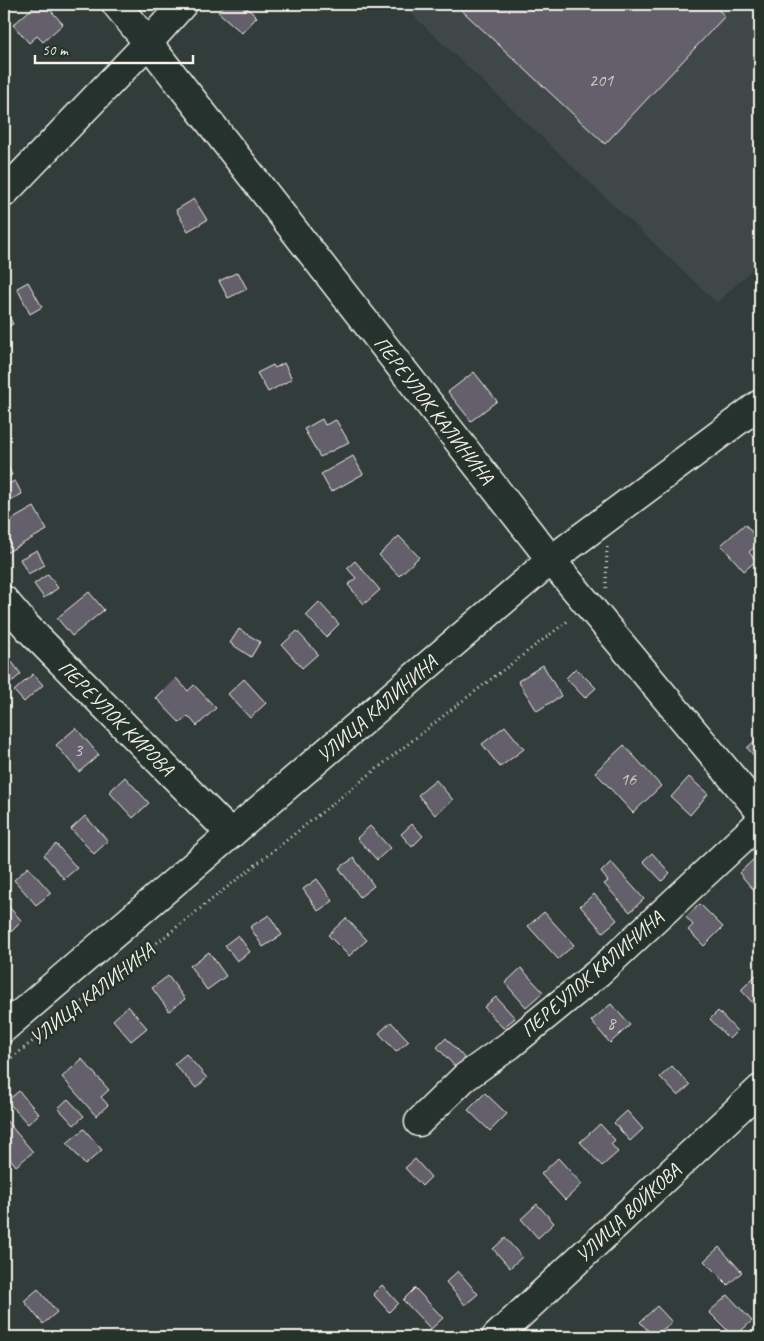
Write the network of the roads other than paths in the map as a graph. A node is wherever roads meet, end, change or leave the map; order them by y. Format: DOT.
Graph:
graph roads {
  1 [pos="116,4"];
  2 [pos="183,4"];
  3 [pos="148,43"];
  4 [pos="4,193"];
  5 [pos="760,404"];
  6 [pos="550,560"];
  7 [pos="4,600"];
  8 [pos="760,812"];
  9 [pos="760,822"];
  10 [pos="232,834"];
  11 [pos="4,1028"];
  12 [pos="760,1089"];
  13 [pos="419,1122"];
  14 [pos="496,1337"];
  1 -- 3 [label="street, ПЕРЕУЛОК КАЛИНИНА"];
  2 -- 3 [label="street"];
  3 -- 4 [label="street"];
  3 -- 6 [label="street, ПЕРЕУЛОК КАЛИНИНА"];
  5 -- 6 [label="street, УЛИЦА КАЛИНИНА"];
  6 -- 8 [label="street, ПЕРЕУЛОК КАЛИНИНА"];
  6 -- 10 [label="street, УЛИЦА КАЛИНИНА"];
  7 -- 10 [label="street, ПЕРЕУЛОК КИРОВА"];
  9 -- 13 [label="street, ПЕРЕУЛОК КАЛИНИНА"];
  10 -- 11 [label="street, УЛИЦА КАЛИНИНА"];
  12 -- 14 [label="street, УЛИЦА ВОЙКОВА"];
}
